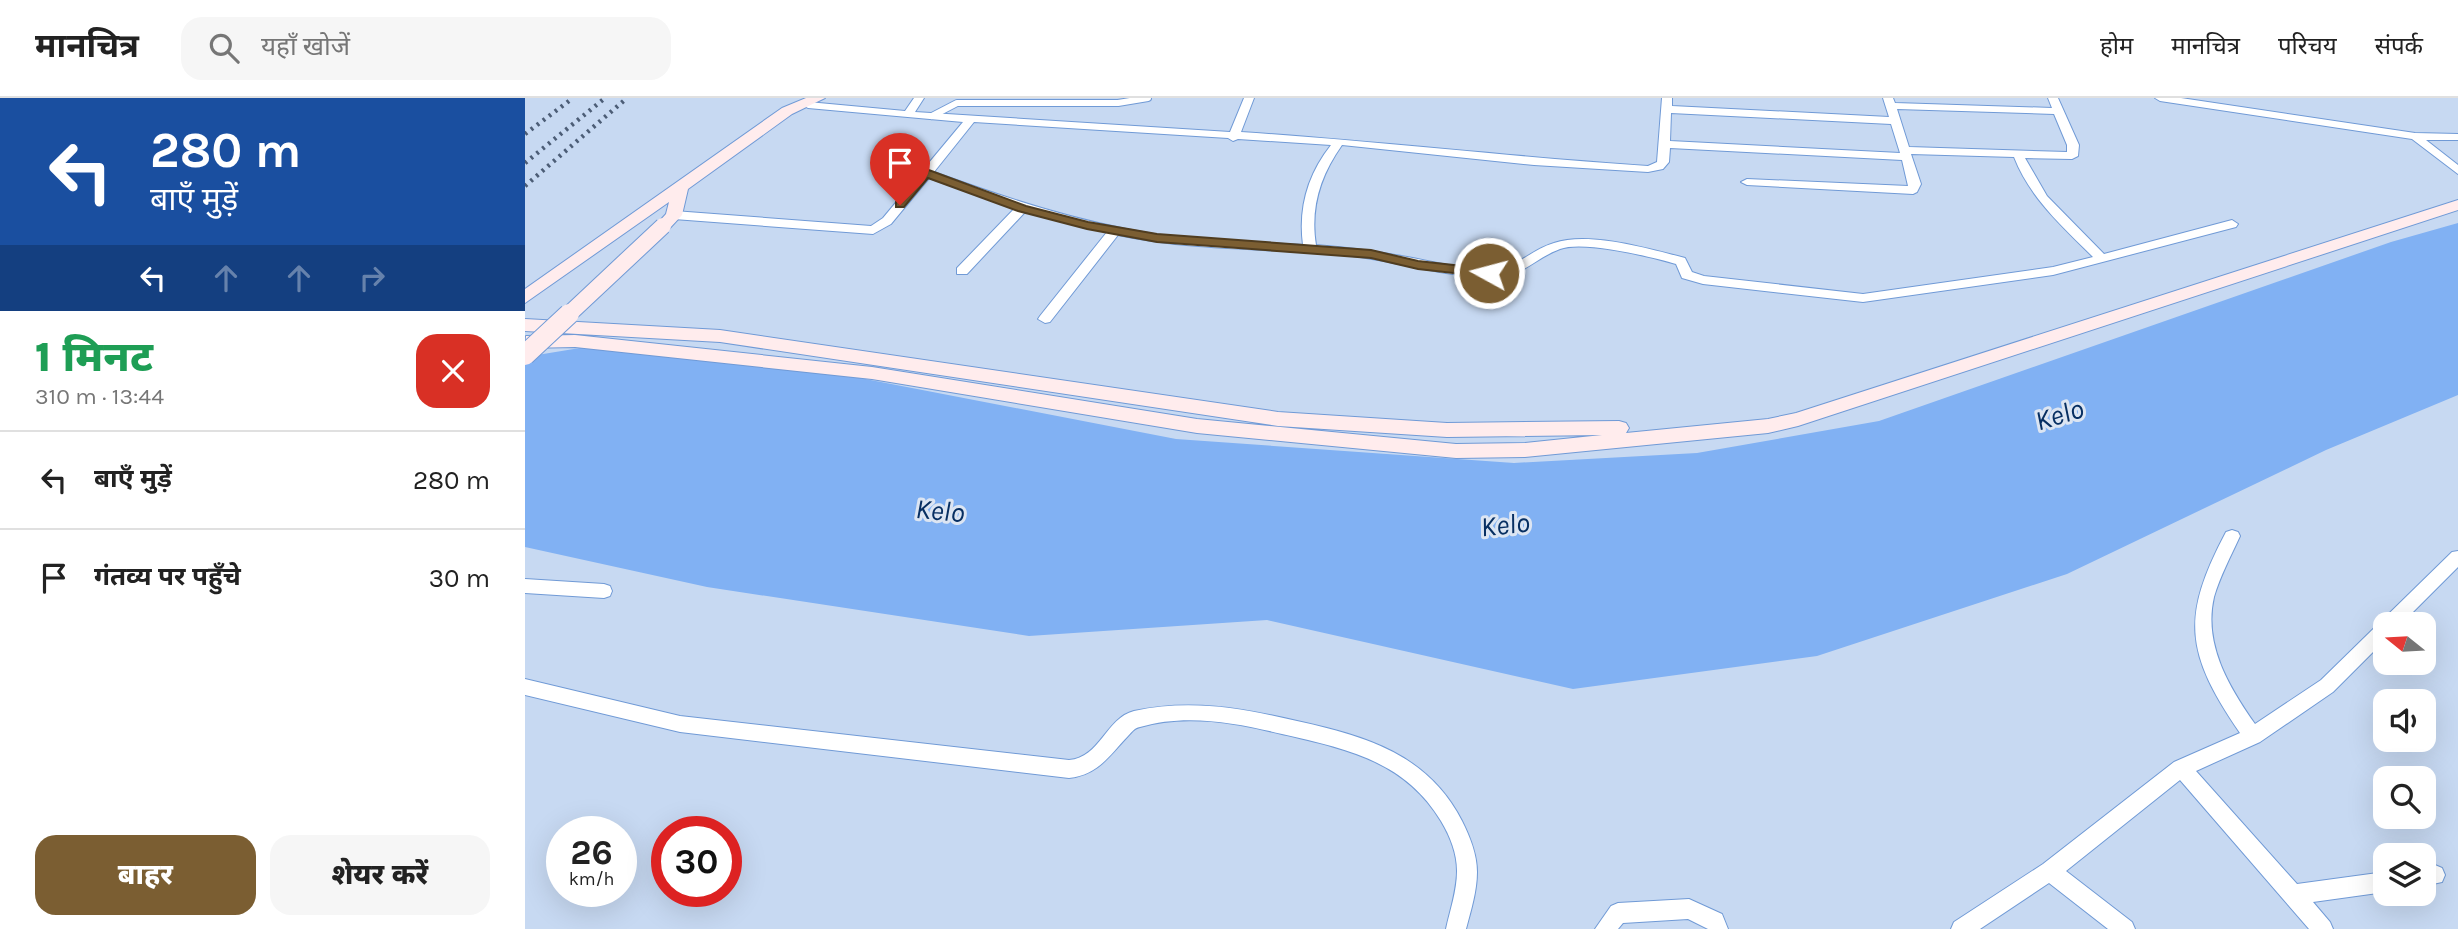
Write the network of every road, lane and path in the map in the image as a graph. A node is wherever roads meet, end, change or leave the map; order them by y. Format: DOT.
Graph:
graph roads {
  1 [pos="919,98"];
  2 [pos="1148,98"];
  3 [pos="1249,98"];
  4 [pos="2053,98"];
  5 [pos="2160,98"];
  6 [pos="2173,99"];
  7 [pos="1889,102"];
  8 [pos="802,103"];
  9 [pos="1667,104"];
  10 [pos="2057,111"];
  11 [pos="908,115"];
  12 [pos="932,116"];
  13 [pos="972,118"];
  14 [pos="1894,121"];
  15 [pos="2415,135"];
  16 [pos="2458,137"];
  17 [pos="1233,138"];
  18 [pos="1337,144"];
  19 [pos="1665,144"];
  20 [pos="1905,154"];
  21 [pos="2019,156"];
  22 [pos="2458,171"];
  23 [pos="926,173"];
  24 [pos="1747,182"];
  25 [pos="681,185"];
  26 [pos="2458,191"];
  27 [pos="2458,205"];
  28 [pos="1022,208"];
  29 [pos="669,221"];
  30 [pos="2232,224"];
  31 [pos="1115,230"];
  32 [pos="1310,250"];
  33 [pos="2101,258"];
  34 [pos="962,271"];
  35 [pos="525,297"];
  36 [pos="1045,319"];
  37 [pos="525,325"];
  38 [pos="525,342"];
  39 [pos="525,355"];
  40 [pos="2232,536"];
  41 [pos="2458,557"];
  42 [pos="525,586"];
  43 [pos="604,591"];
  44 [pos="2402,612"];
  45 [pos="2373,641"];
  46 [pos="525,687"];
  47 [pos="2252,736"];
  48 [pos="2181,768"];
  49 [pos="2050,871"];
  50 [pos="2373,884"];
  51 [pos="2294,895"];
  52 [pos="1456,929"];
  53 [pos="1605,929"];
  54 [pos="1718,929"];
  55 [pos="1961,929"];
  56 [pos="2125,929"];
  57 [pos="2323,929"];
  1 -- 11 [label="street"];
  2 -- 12 [label="lane"];
  3 -- 17 [label="street"];
  4 -- 10 [label="street"];
  5 -- 6 [label="street"];
  6 -- 15 [label="street"];
  7 -- 10 [label="street"];
  7 -- 14 [label="street"];
  8 -- 11 [label="street"];
  8 -- 25 [label="street"];
  9 -- 14 [label="street"];
  9 -- 19 [label="street"];
  10 -- 21 [label="street"];
  11 -- 12 [label="street"];
  12 -- 13 [label="street"];
  13 -- 17 [label="street"];
  13 -- 23 [label="street"];
  14 -- 20 [label="street"];
  15 -- 16 [label="street"];
  15 -- 22 [label="street"];
  17 -- 18 [label="street"];
  18 -- 19 [label="street"];
  18 -- 32 [label="street"];
  19 -- 20 [label="street"];
  20 -- 21 [label="street"];
  20 -- 24 [label="street"];
  21 -- 33 [label="street"];
  23 -- 28 [label="street"];
  23 -- 29 [label="street"];
  25 -- 29 [label="street"];
  25 -- 35 [label="street"];
  26 -- 37 [label="street"];
  27 -- 38 [label="street"];
  28 -- 31 [label="street"];
  28 -- 34 [label="street"];
  29 -- 39 [label="street, bridge"];
  30 -- 33 [label="street"];
  31 -- 32 [label="street"];
  31 -- 36 [label="street"];
  32 -- 33 [label="street"];
  40 -- 47 [label="street"];
  41 -- 44 [label="street"];
  42 -- 43 [label="street"];
  45 -- 47 [label="street"];
  46 -- 52 [label="street"];
  47 -- 48 [label="street"];
  48 -- 49 [label="street"];
  48 -- 51 [label="street"];
  49 -- 55 [label="street"];
  49 -- 56 [label="street"];
  50 -- 51 [label="street"];
  51 -- 57 [label="street"];
  53 -- 54 [label="street"];
}
